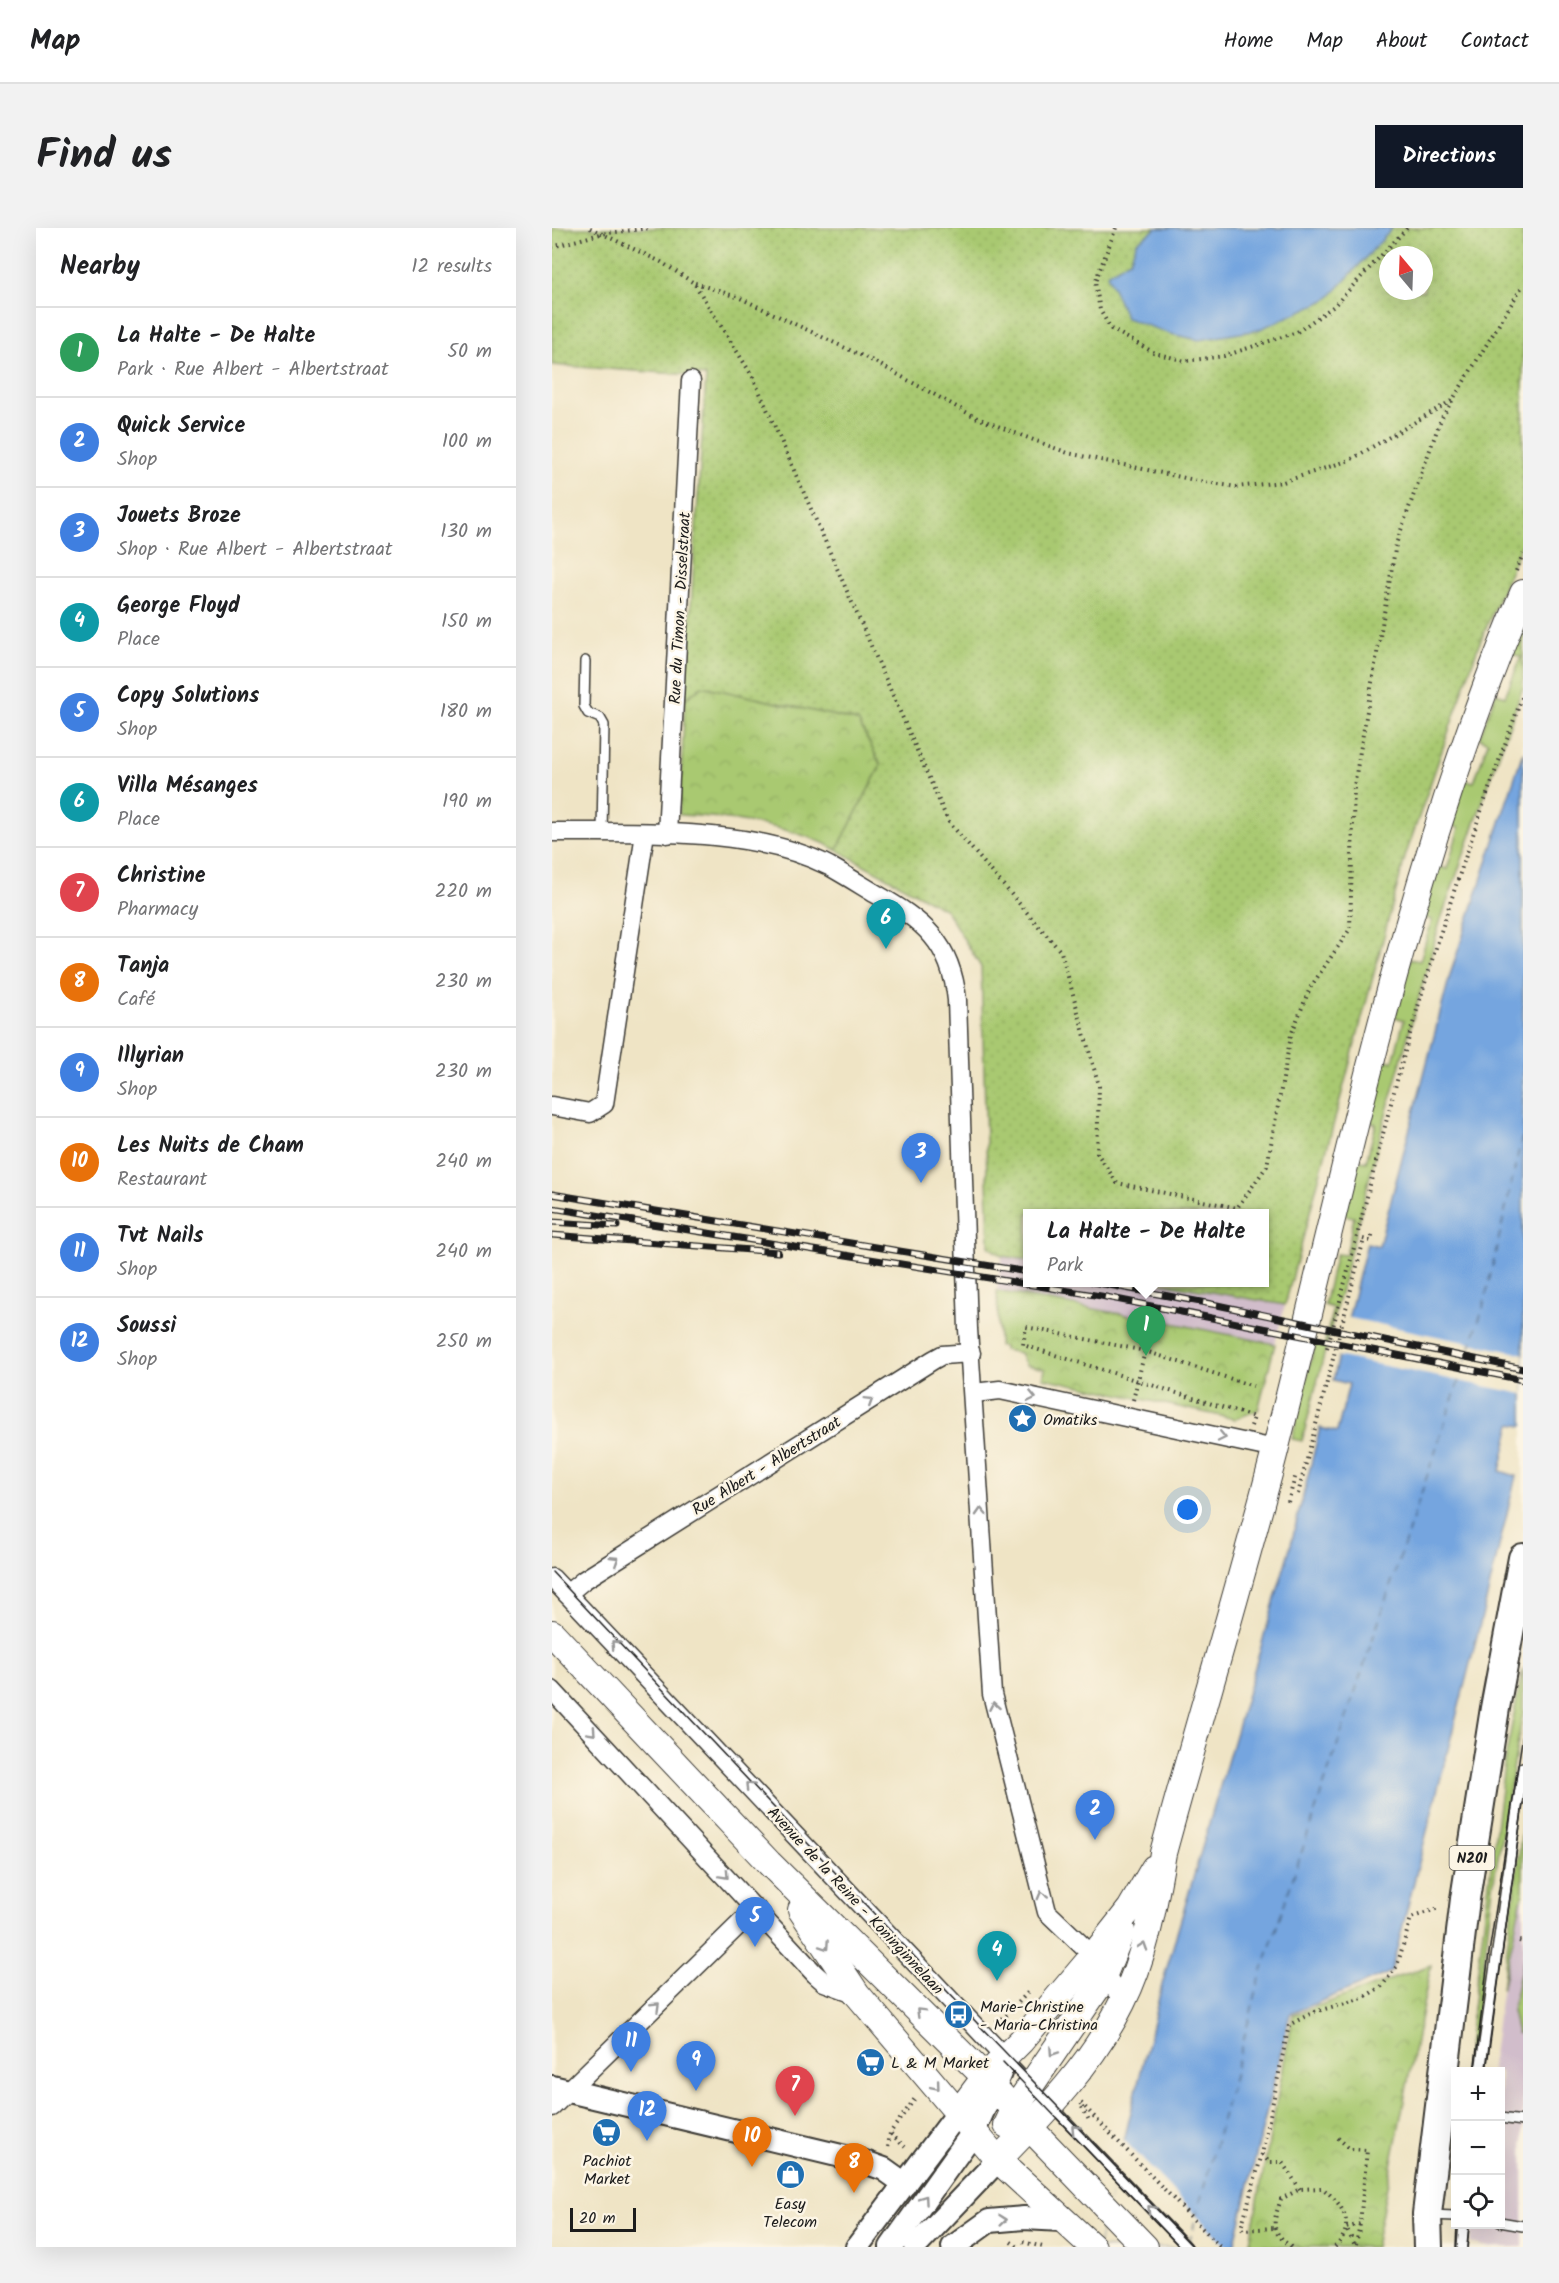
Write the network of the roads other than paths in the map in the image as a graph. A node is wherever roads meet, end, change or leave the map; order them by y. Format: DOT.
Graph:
graph roads {
  1 [pos="690,381"];
  2 [pos="1523,593"];
  3 [pos="585,661"];
  4 [pos="552,832"];
  5 [pos="602,832"];
  6 [pos="645,833"];
  7 [pos="667,834"];
  8 [pos="552,1106"];
  9 [pos="971,1353"];
  10 [pos="974,1393"];
  11 [pos="1275,1449"];
  12 [pos="1523,1558"];
  13 [pos="552,1578"];
  14 [pos="567,1594"];
  15 [pos="552,1633"];
  16 [pos="552,1690"];
  17 [pos="1523,1767"];
  18 [pos="1163,1853"];
  19 [pos="769,1863"];
  20 [pos="756,1908"];
  21 [pos="1099,1966"];
  22 [pos="857,1994"];
  23 [pos="1123,2001"];
  24 [pos="1005,2058"];
  25 [pos="1481,2067"];
  26 [pos="990,2082"];
  27 [pos="1031,2085"];
  28 [pos="560,2089"];
  29 [pos="1051,2105"];
  30 [pos="552,2107"];
  31 [pos="1022,2119"];
  32 [pos="1505,2119"];
  33 [pos="1523,2121"];
  34 [pos="966,2122"];
  35 [pos="998,2160"];
  36 [pos="905,2184"];
  37 [pos="1451,2218"];
  38 [pos="1062,2220"];
  39 [pos="1505,2223"];
  40 [pos="1523,2226"];
  41 [pos="1464,2229"];
  42 [pos="1425,2232"];
  43 [pos="858,2247"];
  44 [pos="891,2247"];
  45 [pos="915,2247"];
  46 [pos="953,2247"];
  47 [pos="1093,2247"];
  48 [pos="1145,2247"];
  49 [pos="1187,2247"];
  50 [pos="1462,2247"];
  1 -- 7 [label="street, Rue du Timon - Disselstraat"];
  2 -- 11 [label="main road"];
  3 -- 5 [label="lane"];
  4 -- 5 [label="street"];
  5 -- 6 [label="street"];
  6 -- 7 [label="street"];
  6 -- 8 [label="street"];
  7 -- 9 [label="street"];
  9 -- 10 [label="street"];
  14 -- 9 [label="street, Rue Albert - Albertstraat, one-way"];
  10 -- 11 [label="street, one-way"];
  21 -- 10 [label="street, one-way"];
  11 -- 18 [label="main road"];
  12 -- 42 [label="main road, N201"];
  13 -- 14 [label="street, Avenue de la Reine - Koninginnelaan"];
  24 -- 14 [label="street, Avenue de la Reine - Koninginnelaan, one-way"];
  15 -- 19 [label="main road, Avenue de la Reine - Koninginnelaan"];
  16 -- 20 [label="street, Avenue de la Reine - Koninginnelaan, one-way"];
  17 -- 25 [label="lane"];
  18 -- 21 [label="main road"];
  23 -- 18 [label="main road, one-way"];
  19 -- 22 [label="main road, Avenue de la Reine - Koninginnelaan, one-way"];
  26 -- 19 [label="main road, Avenue de la Reine - Koninginnelaan, one-way"];
  20 -- 22 [label="street, Avenue de la Reine - Koninginnelaan"];
  28 -- 20 [label="street, one-way"];
  21 -- 23 [label="street"];
  21 -- 24 [label="main road"];
  21 -- 27 [label="main road, one-way"];
  22 -- 34 [label="main road, Avenue de la Reine - Koninginnelaan, one-way"];
  23 -- 29 [label="main road"];
  24 -- 26 [label="main road"];
  24 -- 27 [label="lane, Avenue de la Reine - Koninginnelaan"];
  26 -- 31 [label="main road, Avenue de la Reine - Koninginnelaan"];
  26 -- 34 [label="main road"];
  27 -- 29 [label="lane, Avenue de la Reine - Koninginnelaan"];
  27 -- 31 [label="main road"];
  28 -- 30 [label="street"];
  28 -- 36 [label="street"];
  29 -- 31 [label="main road"];
  49 -- 29 [label="lane, Avenue de la Reine - Koninginnelaan, one-way"];
  31 -- 35 [label="main road"];
  31 -- 48 [label="main road, Avenue de la Reine - Koninginnelaan"];
  32 -- 33 [label="lane"];
  34 -- 35 [label="main road, Avenue de la Reine - Koninginnelaan"];
  34 -- 36 [label="street"];
  44 -- 34 [label="street, one-way"];
  35 -- 38 [label="main road, Avenue de la Reine - Koninginnelaan"];
  35 -- 45 [label="street"];
  36 -- 43 [label="street"];
  37 -- 42 [label="lane"];
  46 -- 38 [label="street, one-way"];
  38 -- 47 [label="main road, Avenue de la Reine - Koninginnelaan"];
  39 -- 40 [label="lane"];
  41 -- 50 [label="lane"];
}
